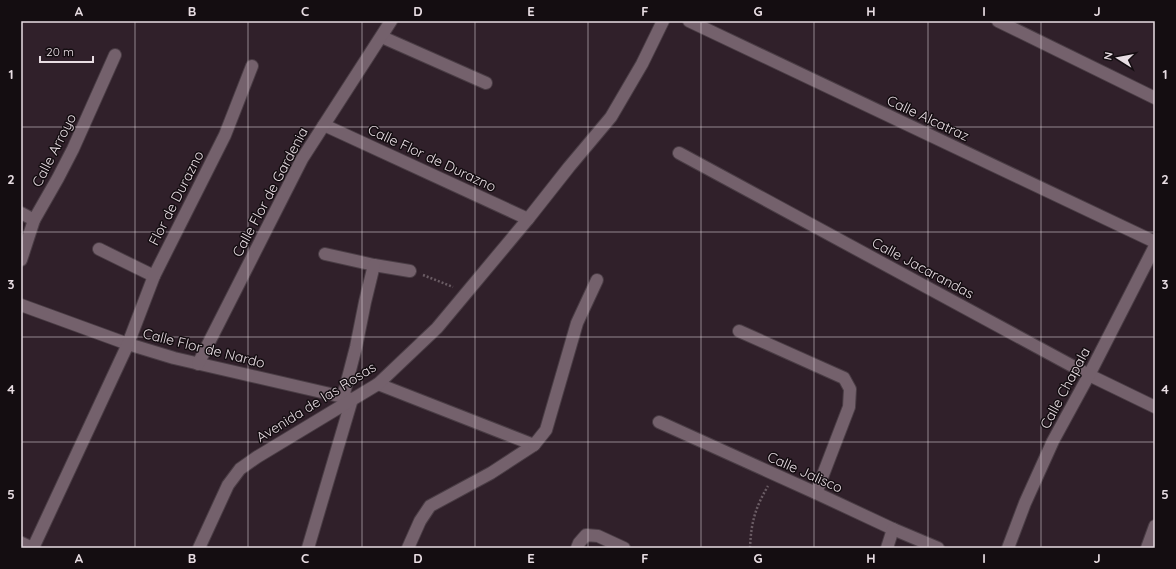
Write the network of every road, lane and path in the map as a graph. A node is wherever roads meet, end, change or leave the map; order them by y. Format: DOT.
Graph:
graph roads {
  1 [pos="392,21"];
  2 [pos="663,21"];
  3 [pos="689,21"];
  4 [pos="998,21"];
  5 [pos="382,37"];
  6 [pos="115,55"];
  7 [pos="252,66"];
  8 [pos="486,83"];
  9 [pos="1155,98"];
  10 [pos="324,125"];
  11 [pos="679,153"];
  12 [pos="21,213"];
  13 [pos="528,219"];
  14 [pos="34,220"];
  15 [pos="1155,242"];
  16 [pos="1155,246"];
  17 [pos="100,249"];
  18 [pos="325,254"];
  19 [pos="21,260"];
  20 [pos="374,265"];
  21 [pos="410,270"];
  22 [pos="154,276"];
  23 [pos="597,280"];
  24 [pos="467,292"];
  25 [pos="21,304"];
  26 [pos="739,331"];
  27 [pos="128,344"];
  28 [pos="198,364"];
  29 [pos="1089,375"];
  30 [pos="378,384"];
  31 [pos="348,398"];
  32 [pos="1155,407"];
  33 [pos="659,422"];
  34 [pos="534,445"];
  35 [pos="775,475"];
  36 [pos="816,493"];
  37 [pos="1155,526"];
  38 [pos="893,529"];
  39 [pos="21,541"];
  40 [pos="34,547"];
  41 [pos="199,548"];
  42 [pos="308,548"];
  43 [pos="408,548"];
  44 [pos="577,548"];
  45 [pos="624,548"];
  46 [pos="750,548"];
  47 [pos="887,548"];
  48 [pos="938,548"];
  49 [pos="1008,548"];
  50 [pos="1147,548"];
  1 -- 5 [label="street, Calle Flor de Gardenia"];
  2 -- 13 [label="street, Avenida de las Rosas"];
  3 -- 15 [label="street, Calle Alcatraz"];
  4 -- 9 [label="street"];
  5 -- 8 [label="street"];
  5 -- 10 [label="street, Calle Flor de Gardenia"];
  6 -- 14 [label="street, Calle Arroyo"];
  7 -- 22 [label="street, Flor de Durazno"];
  10 -- 13 [label="street, Calle Flor de Durazno"];
  10 -- 28 [label="street, Calle Flor de Gardenia"];
  11 -- 29 [label="street, Calle Jacarandas"];
  12 -- 14 [label="street"];
  13 -- 24 [label="street, Avenida de las Rosas"];
  14 -- 19 [label="street, Calle Arroyo"];
  16 -- 29 [label="street, Calle Chapala"];
  17 -- 22 [label="street"];
  18 -- 20 [label="street"];
  20 -- 21 [label="street"];
  20 -- 31 [label="street"];
  21 -- 24 [label="path"];
  22 -- 27 [label="street, Flor de Durazno"];
  23 -- 34 [label="street"];
  24 -- 30 [label="street, Avenida de las Rosas"];
  25 -- 27 [label="street"];
  26 -- 36 [label="street"];
  27 -- 28 [label="street, Calle Flor de Nardo"];
  27 -- 40 [label="street, Calle Flor de Nardo"];
  28 -- 31 [label="street, Calle Flor de Nardo"];
  29 -- 32 [label="street, Calle Jacarandas"];
  29 -- 49 [label="street, Calle Chapala"];
  30 -- 31 [label="street, Avenida de las Rosas"];
  30 -- 34 [label="street"];
  31 -- 41 [label="street, Avenida de las Rosas"];
  31 -- 42 [label="street"];
  33 -- 35 [label="street, Calle Jalisco"];
  34 -- 43 [label="street"];
  35 -- 36 [label="street, Calle Jalisco"];
  35 -- 46 [label="path"];
  36 -- 38 [label="street, Calle Jalisco"];
  37 -- 50 [label="street"];
  38 -- 47 [label="street"];
  38 -- 48 [label="street, Calle Jalisco"];
  39 -- 40 [label="lane"];
  44 -- 45 [label="street"];
}
